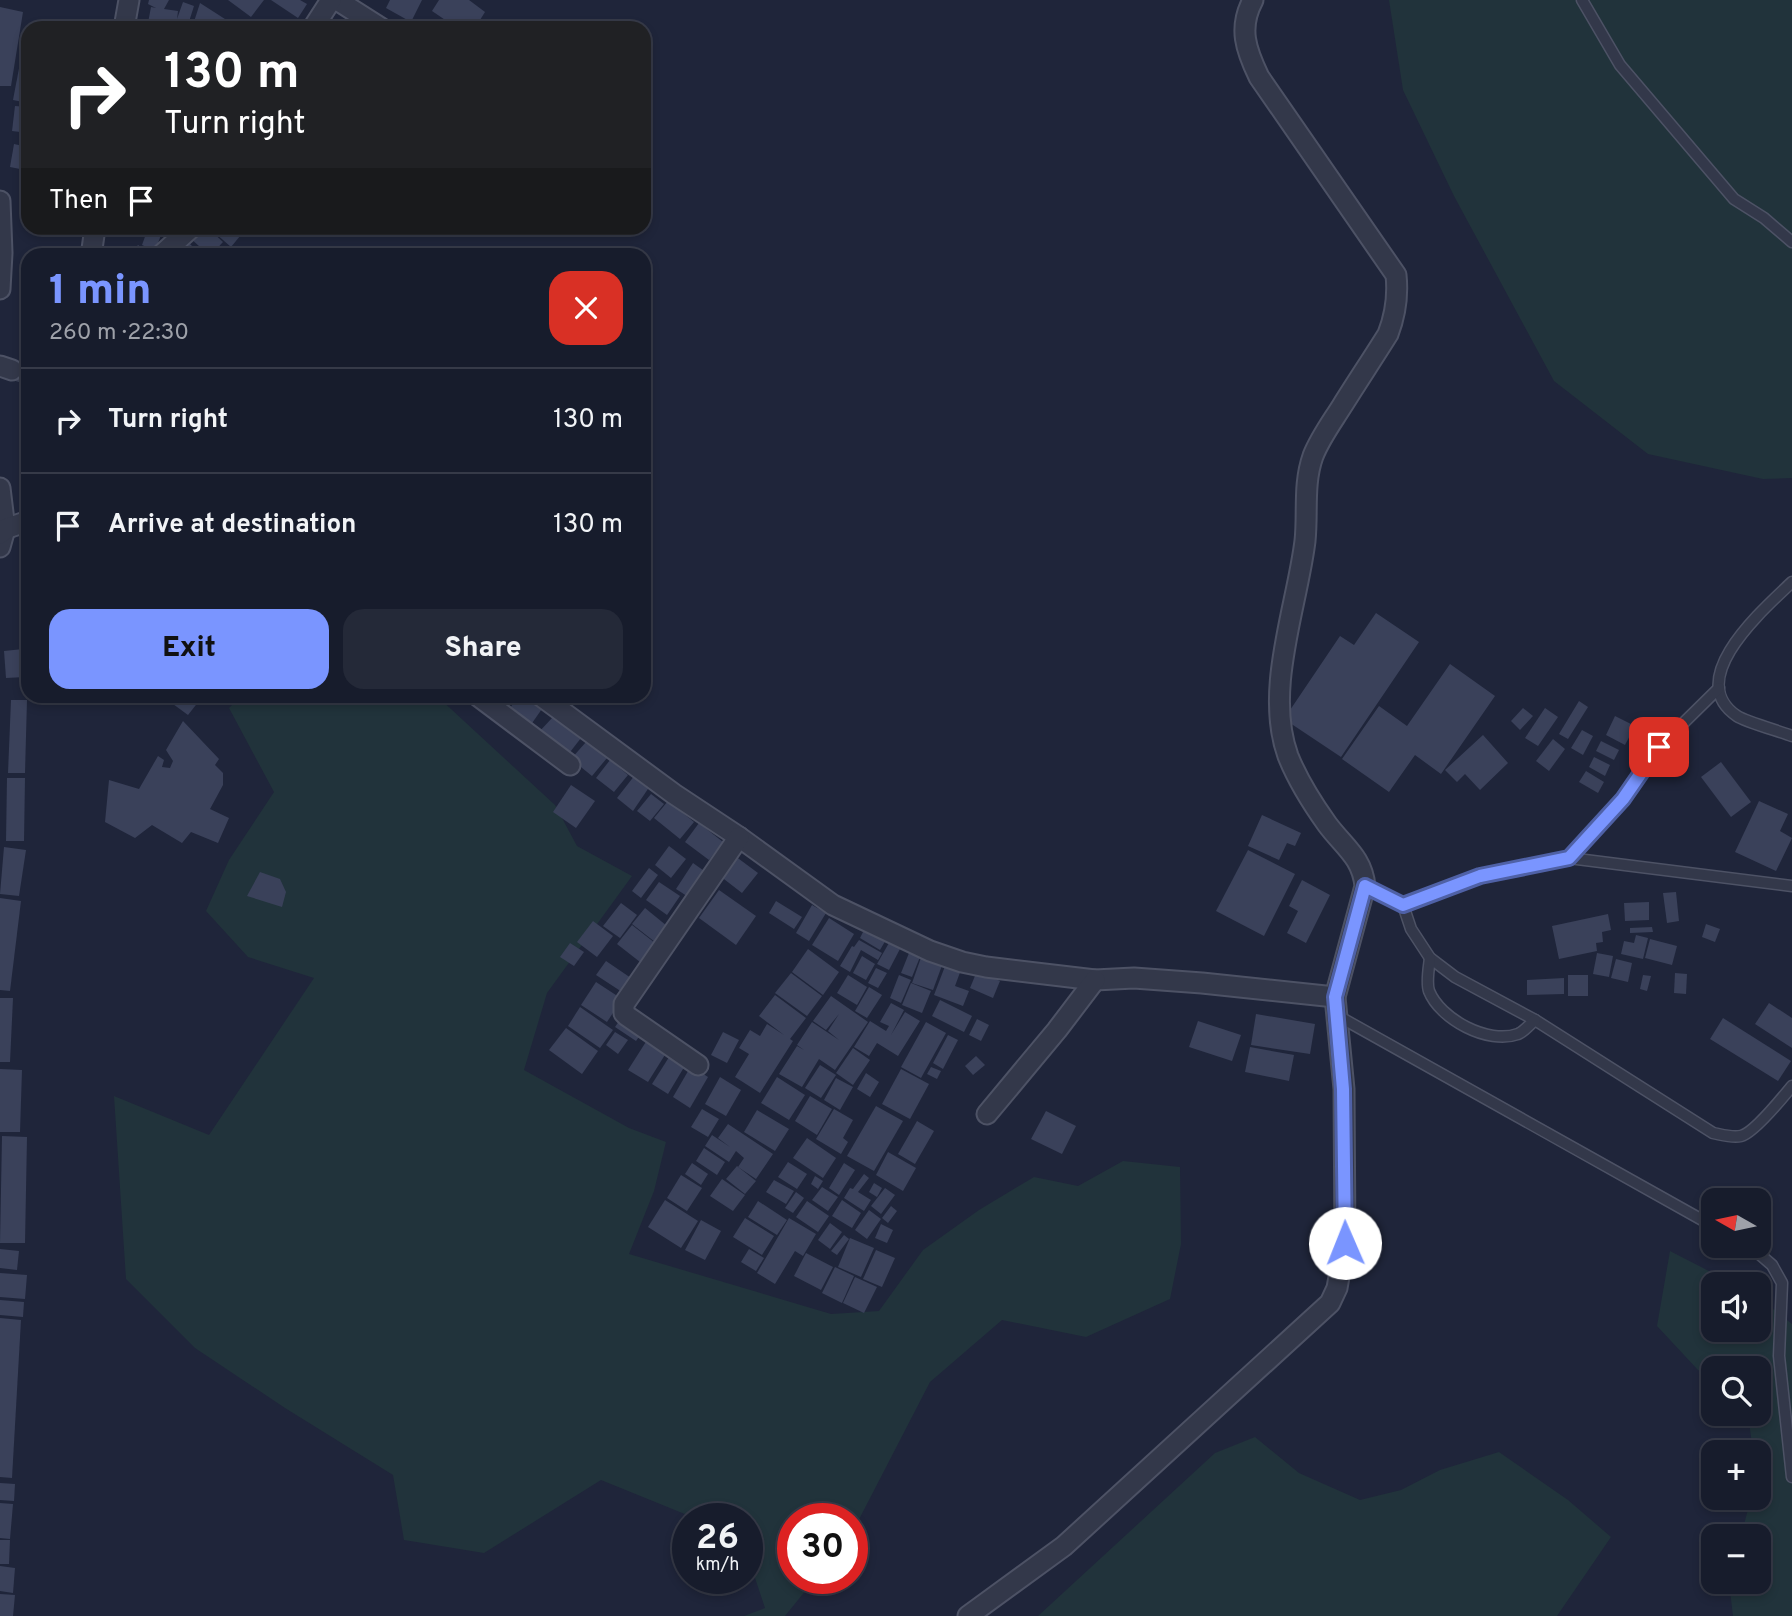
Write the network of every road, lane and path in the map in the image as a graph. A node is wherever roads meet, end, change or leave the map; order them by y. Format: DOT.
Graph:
graph roads {
  1 [pos="129,0"];
  2 [pos="331,0"];
  3 [pos="337,0"];
  4 [pos="1253,0"];
  5 [pos="1582,0"];
  6 [pos="125,21"];
  7 [pos="318,21"];
  8 [pos="370,21"];
  9 [pos="0,201"];
  10 [pos="183,235"];
  11 [pos="1792,242"];
  12 [pos="169,248"];
  13 [pos="0,289"];
  14 [pos="0,488"];
  15 [pos="21,525"];
  16 [pos="2,537"];
  17 [pos="1792,582"];
  18 [pos="1719,688"];
  19 [pos="487,703"];
  20 [pos="550,703"];
  21 [pos="1792,736"];
  22 [pos="570,765"];
  23 [pos="738,837"];
  24 [pos="1569,858"];
  25 [pos="1365,886"];
  26 [pos="1792,887"];
  27 [pos="1403,905"];
  28 [pos="1430,958"];
  29 [pos="1095,980"];
  30 [pos="1336,1006"];
  31 [pos="1535,1020"];
  32 [pos="698,1065"];
  33 [pos="1792,1086"];
  34 [pos="986,1114"];
  35 [pos="1701,1219"];
  36 [pos="1764,1258"];
  37 [pos="1792,1477"];
  38 [pos="968,1616"];
  1 -- 6 [label="street"];
  2 -- 7 [label="street"];
  3 -- 8 [label="street"];
  4 -- 25 [label="street"];
  5 -- 11 [label="lane"];
  9 -- 13 [label="street"];
  10 -- 12 [label="street"];
  14 -- 16 [label="street"];
  15 -- 16 [label="street"];
  17 -- 18 [label="lane"];
  18 -- 21 [label="lane"];
  18 -- 24 [label="lane"];
  19 -- 22 [label="street"];
  20 -- 23 [label="street"];
  23 -- 29 [label="street"];
  23 -- 32 [label="street"];
  24 -- 26 [label="lane"];
  24 -- 27 [label="lane"];
  25 -- 27 [label="lane"];
  25 -- 30 [label="street"];
  27 -- 28 [label="lane"];
  28 -- 31 [label="lane"];
  28 -- 31 [label="lane"];
  29 -- 30 [label="street"];
  29 -- 34 [label="street"];
  30 -- 35 [label="lane"];
  30 -- 38 [label="street"];
  31 -- 33 [label="lane"];
  36 -- 37 [label="lane"];
}
